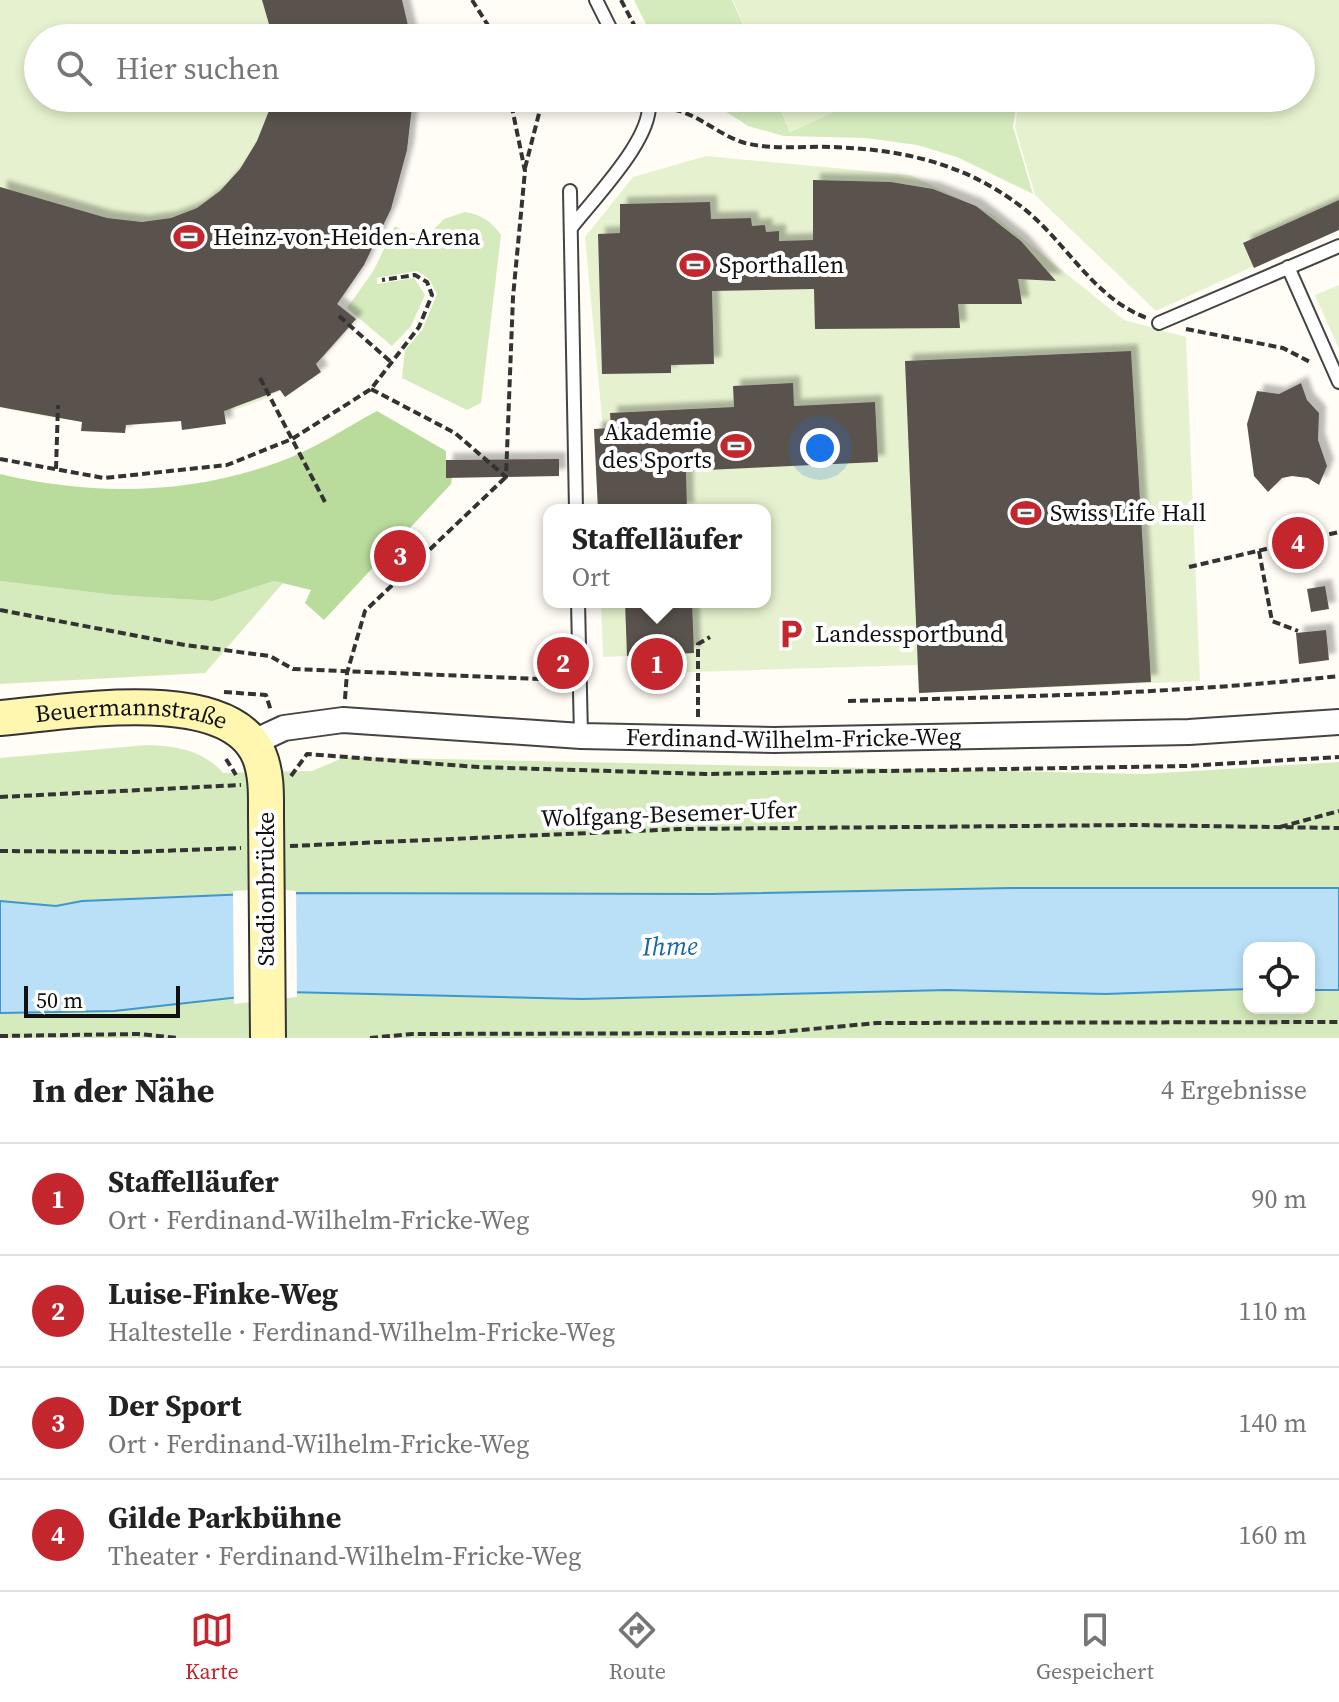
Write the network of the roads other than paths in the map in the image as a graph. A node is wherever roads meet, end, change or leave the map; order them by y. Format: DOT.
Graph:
graph roads {
  1 [pos="596,0"];
  2 [pos="608,24"];
  3 [pos="648,112"];
  4 [pos="570,191"];
  5 [pos="571,228"];
  6 [pos="1339,246"];
  7 [pos="1288,267"];
  8 [pos="1159,323"];
  9 [pos="1338,382"];
  10 [pos="576,504"];
  11 [pos="578,608"];
  12 [pos="0,718"];
  13 [pos="1339,722"];
  14 [pos="581,736"];
  15 [pos="237,749"];
  16 [pos="268,1038"];
  1 -- 2 [label="lane"];
  3 -- 5 [label="lane"];
  4 -- 5 [label="lane"];
  5 -- 10 [label="lane"];
  6 -- 7 [label="lane"];
  7 -- 8 [label="lane"];
  7 -- 9 [label="lane"];
  11 -- 14 [label="lane"];
  12 -- 15 [label="street, Beuermannstraße"];
  13 -- 14 [label="street, Ferdinand-Wilhelm-Fricke-Weg"];
  14 -- 15 [label="street, Ferdinand-Wilhelm-Fricke-Weg"];
  15 -- 16 [label="street, Stadionbrücke, bridge"];
}
